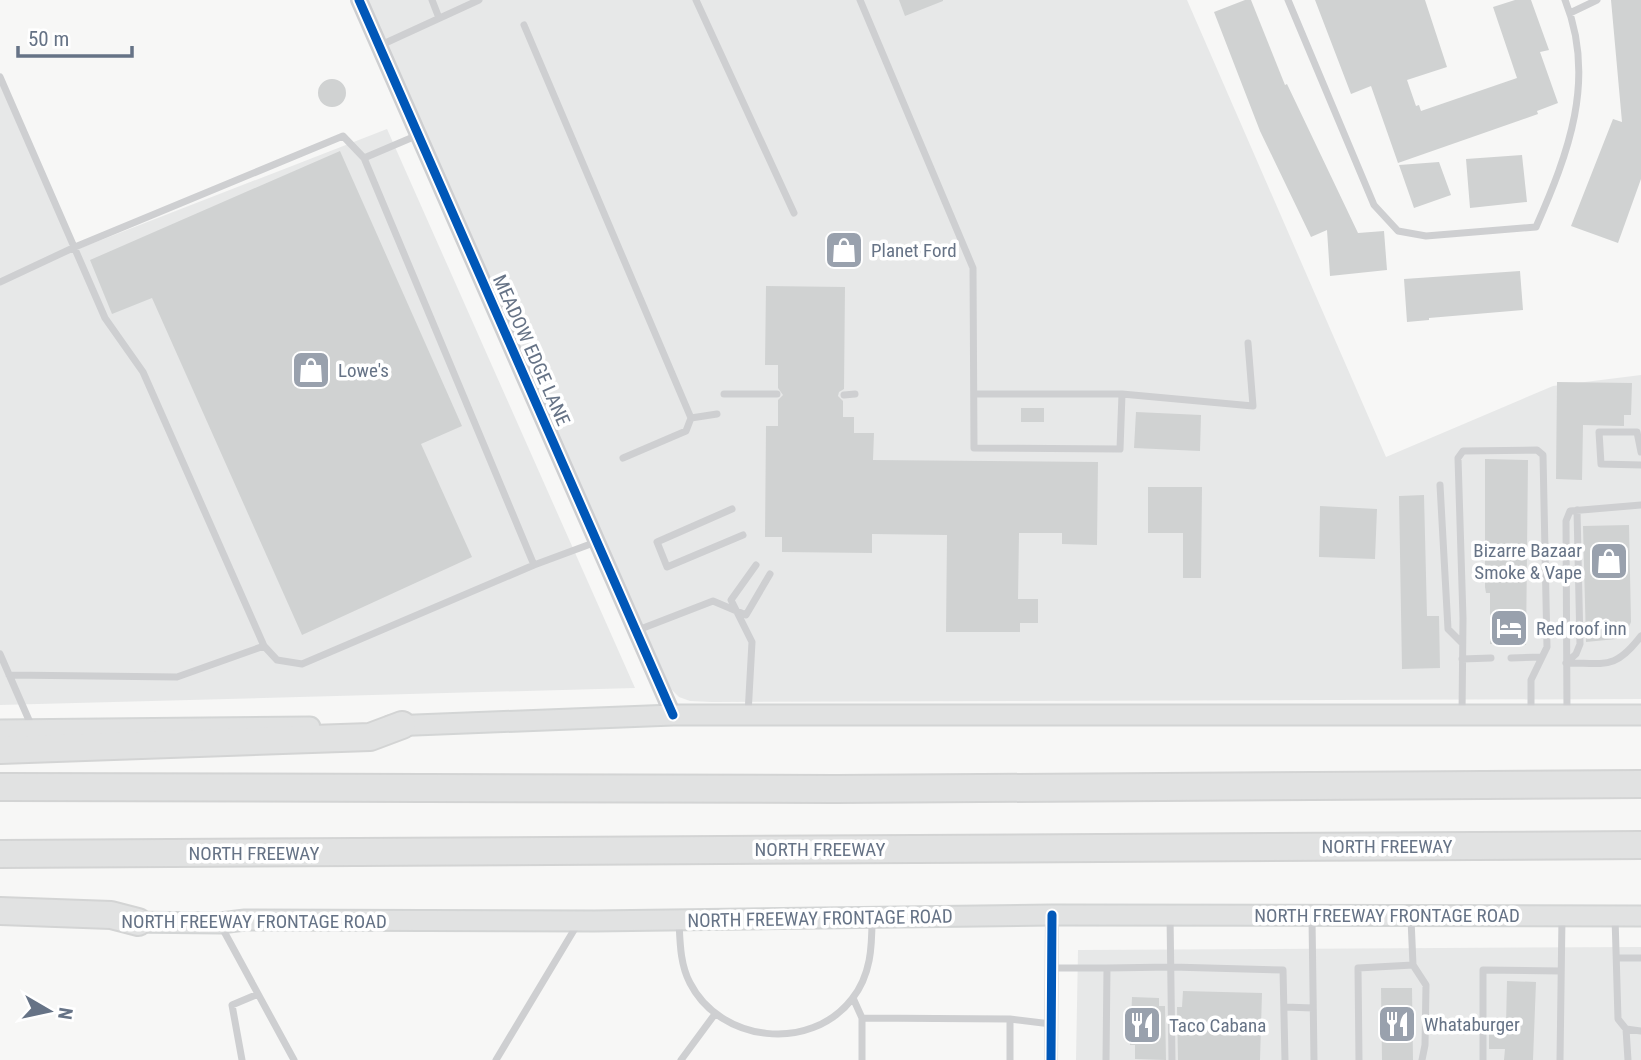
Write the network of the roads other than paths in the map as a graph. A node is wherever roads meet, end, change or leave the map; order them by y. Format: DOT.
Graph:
graph roads {
  1 [pos="359,0"];
  2 [pos="432,0"];
  3 [pos="479,0"];
  4 [pos="696,0"];
  5 [pos="860,0"];
  6 [pos="1289,0"];
  7 [pos="1565,0"];
  8 [pos="1597,0"];
  9 [pos="1570,13"];
  10 [pos="439,18"];
  11 [pos="524,25"];
  12 [pos="379,46"];
  13 [pos="0,77"];
  14 [pos="418,135"];
  15 [pos="364,158"];
  16 [pos="794,213"];
  17 [pos="75,247"];
  18 [pos="0,282"];
  19 [pos="1248,343"];
  20 [pos="724,394"];
  21 [pos="778,394"];
  22 [pos="855,394"];
  23 [pos="974,394"];
  24 [pos="1122,394"];
  25 [pos="844,395"];
  26 [pos="717,414"];
  27 [pos="691,418"];
  28 [pos="1641,452"];
  29 [pos="623,458"];
  30 [pos="1641,465"];
  31 [pos="1440,485"];
  32 [pos="1641,505"];
  33 [pos="732,509"];
  34 [pos="1577,510"];
  35 [pos="743,535"];
  36 [pos="597,541"];
  37 [pos="534,565"];
  38 [pos="756,565"];
  39 [pos="770,575"];
  40 [pos="734,611"];
  41 [pos="637,631"];
  42 [pos="1641,636"];
  43 [pos="1462,643"];
  44 [pos="264,646"];
  45 [pos="0,654"];
  46 [pos="1542,657"];
  47 [pos="1491,658"];
  48 [pos="1511,658"];
  49 [pos="1462,659"];
  50 [pos="1566,663"];
  51 [pos="9,675"];
  52 [pos="748,714"];
  53 [pos="1531,714"];
  54 [pos="673,715"];
  55 [pos="1462,715"];
  56 [pos="1567,715"];
  57 [pos="1641,715"];
  58 [pos="402,726"];
  59 [pos="0,730"];
  60 [pos="33,730"];
  61 [pos="0,750"];
  62 [pos="1641,784"];
  63 [pos="0,787"];
  64 [pos="1641,845"];
  65 [pos="0,854"];
  66 [pos="0,912"];
  67 [pos="1052,915"];
  68 [pos="1170,915"];
  69 [pos="1312,915"];
  70 [pos="1411,915"];
  71 [pos="1562,915"];
  72 [pos="1615,916"];
  73 [pos="1641,916"];
  74 [pos="872,917"];
  75 [pos="679,920"];
  76 [pos="579,921"];
  77 [pos="0,922"];
  78 [pos="138,922"];
  79 [pos="219,923"];
  80 [pos="1617,958"];
  81 [pos="1641,958"];
  82 [pos="1413,965"];
  83 [pos="1171,967"];
  84 [pos="1052,968"];
  85 [pos="1107,968"];
  86 [pos="1561,971"];
  87 [pos="258,994"];
  88 [pos="853,998"];
  89 [pos="1285,1007"];
  90 [pos="1313,1008"];
  91 [pos="715,1014"];
  92 [pos="863,1018"];
  93 [pos="1010,1019"];
  94 [pos="1051,1024"];
  95 [pos="1626,1028"];
  96 [pos="1641,1031"];
  97 [pos="242,1060"];
  98 [pos="294,1060"];
  99 [pos="496,1060"];
  100 [pos="681,1060"];
  101 [pos="862,1060"];
  102 [pos="1010,1060"];
  103 [pos="1051,1060"];
  104 [pos="1106,1060"];
  105 [pos="1172,1060"];
  106 [pos="1285,1060"];
  107 [pos="1314,1060"];
  108 [pos="1359,1060"];
  109 [pos="1422,1060"];
  110 [pos="1483,1060"];
  111 [pos="1560,1060"];
  112 [pos="1628,1060"];
  1 -- 12 [label="street, MEADOW EDGE LANE"];
  2 -- 10 [label="lane"];
  3 -- 10 [label="lane"];
  4 -- 16 [label="lane"];
  5 -- 23 [label="lane"];
  6 -- 9 [label="lane"];
  7 -- 9 [label="lane"];
  8 -- 9 [label="lane"];
  10 -- 12 [label="lane"];
  11 -- 27 [label="lane"];
  12 -- 14 [label="street, MEADOW EDGE LANE"];
  13 -- 17 [label="lane"];
  14 -- 15 [label="lane"];
  14 -- 36 [label="street, MEADOW EDGE LANE"];
  15 -- 17 [label="lane"];
  15 -- 37 [label="lane"];
  17 -- 18 [label="lane"];
  17 -- 44 [label="lane"];
  19 -- 24 [label="lane"];
  20 -- 21 [label="lane"];
  22 -- 25 [label="lane"];
  23 -- 24 [label="lane"];
  23 -- 24 [label="lane"];
  26 -- 27 [label="lane"];
  27 -- 29 [label="lane"];
  28 -- 30 [label="lane"];
  31 -- 43 [label="lane"];
  32 -- 34 [label="lane"];
  33 -- 35 [label="lane"];
  34 -- 50 [label="lane"];
  34 -- 50 [label="lane"];
  36 -- 37 [label="lane"];
  36 -- 41 [label="street, MEADOW EDGE LANE"];
  37 -- 44 [label="lane"];
  38 -- 40 [label="lane"];
  39 -- 40 [label="lane"];
  40 -- 41 [label="lane"];
  40 -- 52 [label="lane"];
  41 -- 54 [label="street, MEADOW EDGE LANE"];
  42 -- 50 [label="lane"];
  43 -- 46 [label="lane"];
  43 -- 49 [label="lane"];
  44 -- 51 [label="lane"];
  45 -- 51 [label="lane"];
  46 -- 48 [label="lane"];
  46 -- 53 [label="lane"];
  47 -- 49 [label="lane"];
  49 -- 55 [label="lane"];
  50 -- 56 [label="lane"];
  51 -- 60 [label="lane"];
  52 -- 54 [label="main road"];
  52 -- 55 [label="main road"];
  53 -- 55 [label="main road"];
  53 -- 56 [label="main road"];
  54 -- 58 [label="main road"];
  56 -- 57 [label="main road"];
  58 -- 60 [label="main road"];
  58 -- 61 [label="highway"];
  59 -- 60 [label="main road"];
  62 -- 63 [label="highway"];
  64 -- 65 [label="highway, NORTH FREEWAY"];
  66 -- 78 [label="highway"];
  67 -- 68 [label="main road, NORTH FREEWAY FRONTAGE ROAD"];
  67 -- 74 [label="main road, NORTH FREEWAY FRONTAGE ROAD"];
  67 -- 84 [label="street"];
  68 -- 69 [label="main road, NORTH FREEWAY FRONTAGE ROAD"];
  68 -- 83 [label="lane"];
  69 -- 70 [label="main road, NORTH FREEWAY FRONTAGE ROAD"];
  69 -- 90 [label="lane"];
  70 -- 71 [label="main road, NORTH FREEWAY FRONTAGE ROAD"];
  70 -- 82 [label="lane"];
  71 -- 72 [label="main road, NORTH FREEWAY FRONTAGE ROAD"];
  71 -- 86 [label="lane"];
  72 -- 73 [label="main road, NORTH FREEWAY FRONTAGE ROAD"];
  72 -- 80 [label="lane"];
  74 -- 75 [label="main road, NORTH FREEWAY FRONTAGE ROAD"];
  74 -- 88 [label="lane"];
  75 -- 76 [label="main road, NORTH FREEWAY FRONTAGE ROAD"];
  75 -- 91 [label="lane"];
  76 -- 79 [label="main road, NORTH FREEWAY FRONTAGE ROAD"];
  76 -- 99 [label="lane"];
  77 -- 78 [label="main road, NORTH FREEWAY FRONTAGE ROAD"];
  78 -- 79 [label="main road, NORTH FREEWAY FRONTAGE ROAD"];
  79 -- 87 [label="lane"];
  80 -- 81 [label="lane"];
  80 -- 95 [label="lane"];
  82 -- 108 [label="lane"];
  82 -- 109 [label="lane"];
  83 -- 85 [label="lane"];
  83 -- 89 [label="lane"];
  83 -- 105 [label="lane"];
  84 -- 85 [label="lane"];
  84 -- 94 [label="street"];
  85 -- 104 [label="lane"];
  86 -- 110 [label="lane"];
  86 -- 111 [label="lane"];
  87 -- 97 [label="lane"];
  87 -- 98 [label="lane"];
  88 -- 91 [label="lane"];
  88 -- 92 [label="lane"];
  89 -- 90 [label="lane"];
  89 -- 106 [label="lane"];
  90 -- 107 [label="lane"];
  91 -- 100 [label="lane"];
  92 -- 93 [label="lane"];
  92 -- 101 [label="lane"];
  93 -- 94 [label="lane"];
  93 -- 102 [label="lane"];
  94 -- 103 [label="street"];
  95 -- 96 [label="lane"];
  95 -- 112 [label="lane"];
}
